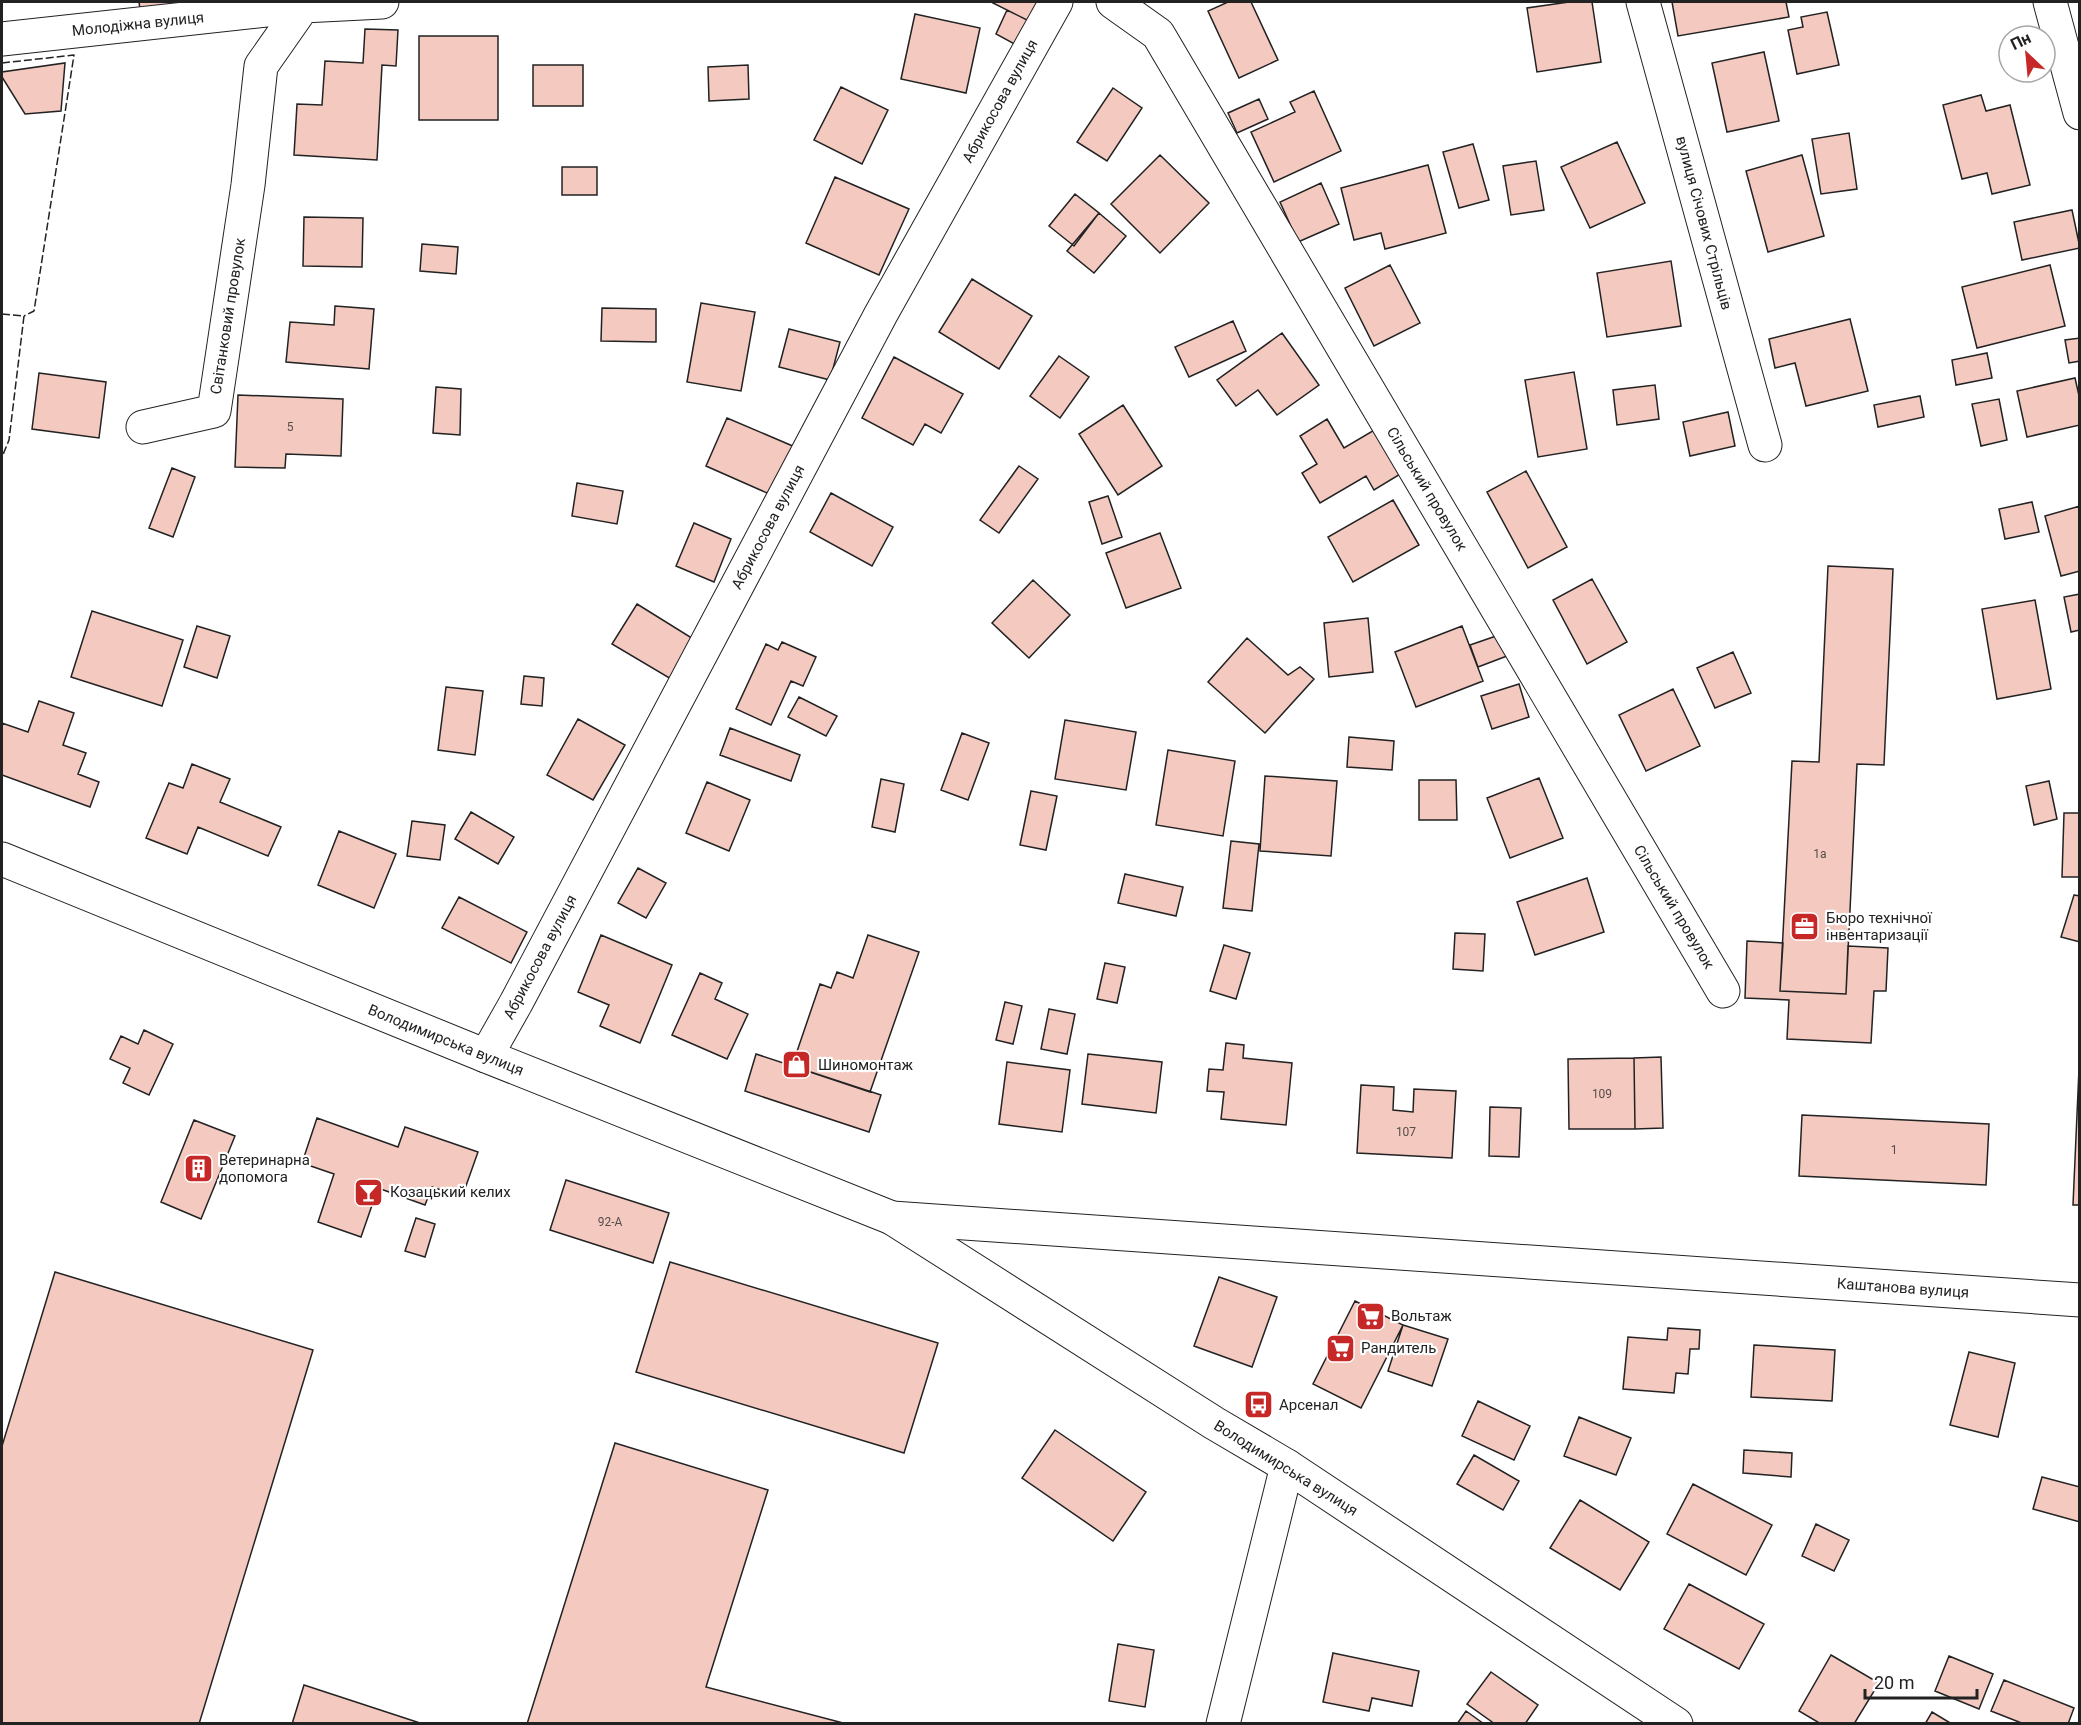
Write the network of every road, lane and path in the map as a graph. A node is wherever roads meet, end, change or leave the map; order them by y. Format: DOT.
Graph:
graph roads {
  1 [pos="382,2"];
  2 [pos="1056,2"];
  3 [pos="1113,2"];
  4 [pos="1643,2"];
  5 [pos="2050,2"];
  6 [pos="303,4"];
  7 [pos="2,39"];
  8 [pos="2079,113"];
  9 [pos="142,427"];
  10 [pos="1765,445"];
  11 [pos="2,859"];
  12 [pos="1723,992"];
  13 [pos="486,1056"];
  14 [pos="892,1218"];
  15 [pos="1727,1275"];
  16 [pos="2079,1300"];
  17 [pos="1287,1466"];
  18 [pos="1223,1724"];
  19 [pos="1676,1724"];
  1 -- 6 [label="street, Молодіжна вулиця"];
  2 -- 13 [label="street, Абрикосова вулиця"];
  3 -- 12 [label="street, Сільський провулок"];
  4 -- 10 [label="street, вулиця Січових Стрільців"];
  5 -- 8 [label="street"];
  6 -- 7 [label="street, Молодіжна вулиця"];
  6 -- 9 [label="street, Світанковий провулок"];
  11 -- 13 [label="street, Володимирська вулиця"];
  13 -- 14 [label="street, Володимирська вулиця"];
  14 -- 15 [label="street, Володимирська вулиця"];
  14 -- 17 [label="street, Володимирська вулиця"];
  15 -- 16 [label="street, Каштанова вулиця"];
  17 -- 18 [label="street"];
  17 -- 19 [label="street, Володимирська вулиця"];
}
